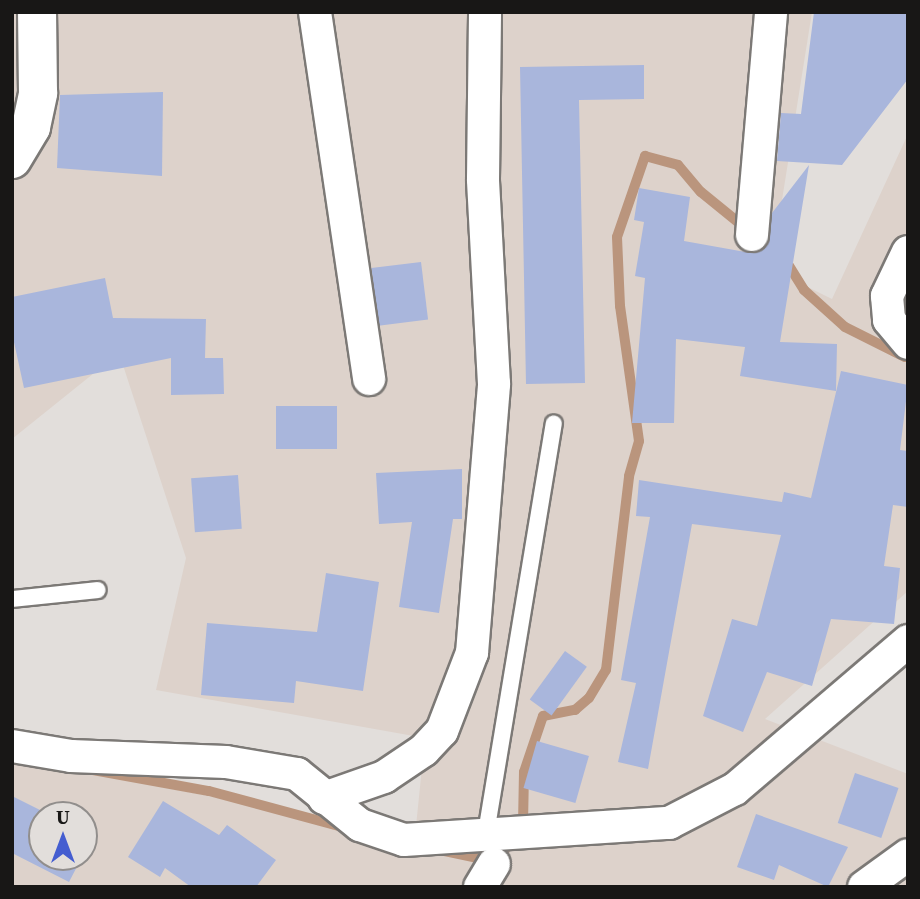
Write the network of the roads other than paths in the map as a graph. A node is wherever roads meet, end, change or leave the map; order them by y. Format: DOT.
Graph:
graph roads {
  1 [pos="37,12"];
  2 [pos="314,12"];
  3 [pos="485,12"];
  4 [pos="771,12"];
  5 [pos="12,159"];
  6 [pos="752,235"];
  7 [pos="908,252"];
  8 [pos="908,343"];
  9 [pos="369,379"];
  10 [pos="554,424"];
  11 [pos="98,590"];
  12 [pos="12,599"];
  13 [pos="908,641"];
  14 [pos="12,746"];
  15 [pos="324,798"];
  16 [pos="486,833"];
  17 [pos="908,855"];
  18 [pos="864,887"];
  1 -- 5 [label="main road"];
  2 -- 9 [label="street"];
  3 -- 15 [label="street"];
  4 -- 6 [label="street"];
  7 -- 8 [label="street"];
  10 -- 16 [label="lane"];
  11 -- 12 [label="lane"];
  13 -- 16 [label="street"];
  14 -- 15 [label="street"];
  15 -- 16 [label="street"];
  17 -- 18 [label="street"];
}
